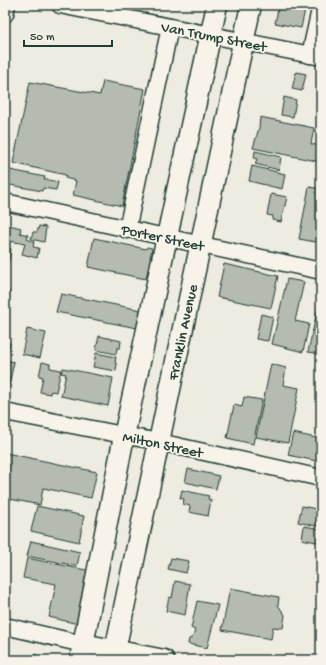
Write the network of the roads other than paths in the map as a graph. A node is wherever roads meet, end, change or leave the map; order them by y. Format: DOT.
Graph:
graph roads {
  1 [pos="7,5"];
  2 [pos="60,5"];
  3 [pos="217,5"];
  4 [pos="251,5"];
  5 [pos="321,5"];
  6 [pos="5,14"];
  7 [pos="170,27"];
  8 [pos="318,34"];
  9 [pos="210,36"];
  10 [pos="243,42"];
  11 [pos="316,56"];
  12 [pos="5,202"];
  13 [pos="127,230"];
  14 [pos="168,239"];
  15 [pos="200,245"];
  16 [pos="321,271"];
  17 [pos="5,412"];
  18 [pos="124,436"];
  19 [pos="159,442"];
  20 [pos="321,478"];
  21 [pos="5,626"];
  22 [pos="82,652"];
  23 [pos="114,655"];
  24 [pos="164,660"];
  1 -- 6 [label="street"];
  2 -- 7 [label="street, Van Trump Street"];
  3 -- 9 [label="main road"];
  4 -- 10 [label="main road, Franklin Avenue"];
  5 -- 8 [label="street"];
  7 -- 9 [label="street, Van Trump Street"];
  7 -- 13 [label="street"];
  8 -- 11 [label="street"];
  9 -- 10 [label="street, Van Trump Street"];
  9 -- 14 [label="main road"];
  10 -- 11 [label="street, Van Trump Street"];
  10 -- 15 [label="main road, Franklin Avenue"];
  12 -- 13 [label="street, Porter Street"];
  13 -- 14 [label="street, Porter Street"];
  14 -- 15 [label="street, Porter Street"];
  14 -- 18 [label="main road"];
  15 -- 16 [label="street, Porter Street"];
  15 -- 19 [label="main road, Franklin Avenue"];
  17 -- 18 [label="street, Milton Street"];
  18 -- 19 [label="street, Milton Street"];
  18 -- 22 [label="main road"];
  19 -- 20 [label="street, Milton Street"];
  19 -- 23 [label="main road, Franklin Avenue"];
  21 -- 22 [label="street"];
  22 -- 23 [label="main road"];
  23 -- 24 [label="main road"];
}
